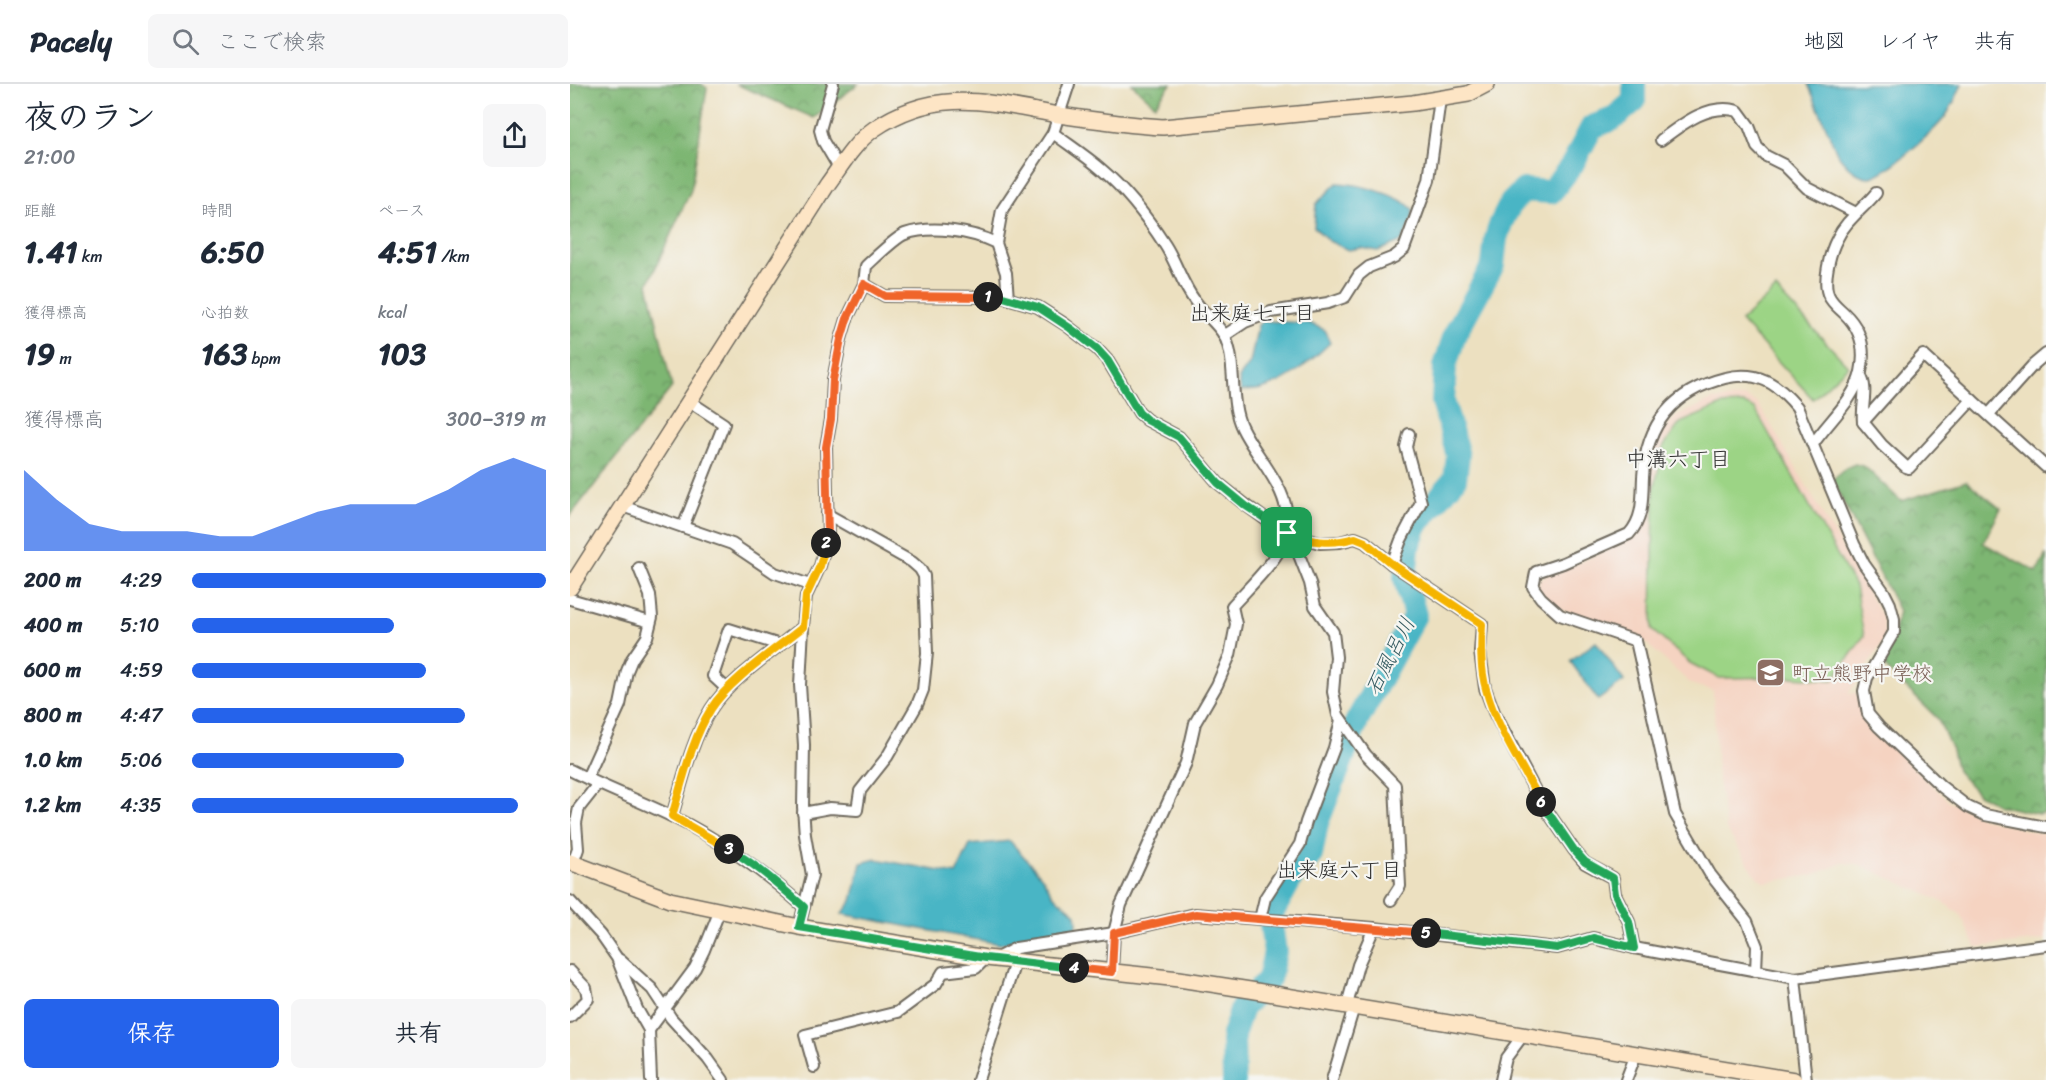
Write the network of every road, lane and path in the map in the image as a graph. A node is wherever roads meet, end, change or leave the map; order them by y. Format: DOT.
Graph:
graph roads {
  1 [pos="833,84"];
  2 [pos="1068,84"];
  3 [pos="1487,84"];
  4 [pos="1440,99"];
  5 [pos="1059,115"];
  6 [pos="1053,134"];
  7 [pos="1661,140"];
  8 [pos="839,168"];
  9 [pos="1876,194"];
  10 [pos="1856,213"];
  11 [pos="996,243"];
  12 [pos="864,284"];
  13 [pos="1008,299"];
  14 [pos="1224,336"];
  15 [pos="2046,354"];
  16 [pos="1860,375"];
  17 [pos="1972,400"];
  18 [pos="689,401"];
  19 [pos="1989,414"];
  20 [pos="1863,422"];
  21 [pos="1409,434"];
  22 [pos="1813,444"];
  23 [pos="2046,467"];
  24 [pos="622,506"];
  25 [pos="827,514"];
  26 [pos="684,527"];
  27 [pos="1287,533"];
  28 [pos="1299,537"];
  29 [pos="1394,565"];
  30 [pos="639,568"];
  31 [pos="810,585"];
  32 [pos="570,588"];
  33 [pos="570,599"];
  34 [pos="651,622"];
  35 [pos="803,627"];
  36 [pos="780,645"];
  37 [pos="727,689"];
  38 [pos="1344,724"];
  39 [pos="570,770"];
  40 [pos="586,778"];
  41 [pos="598,783"];
  42 [pos="803,813"];
  43 [pos="672,816"];
  44 [pos="2046,827"];
  45 [pos="571,863"];
  46 [pos="1391,900"];
  47 [pos="570,902"];
  48 [pos="804,907"];
  49 [pos="720,910"];
  50 [pos="1267,920"];
  51 [pos="799,927"];
  52 [pos="1374,928"];
  53 [pos="1114,933"];
  54 [pos="2046,945"];
  55 [pos="1634,948"];
  56 [pos="617,958"];
  57 [pos="991,959"];
  58 [pos="1015,962"];
  59 [pos="570,971"];
  60 [pos="1756,971"];
  61 [pos="1112,972"];
  62 [pos="1795,978"];
  63 [pos="1350,1006"];
  64 [pos="665,1009"];
  65 [pos="570,1017"];
  66 [pos="649,1030"];
  67 [pos="1523,1035"];
  68 [pos="1636,1054"];
  69 [pos="814,1067"];
  70 [pos="651,1080"];
  71 [pos="723,1080"];
  72 [pos="978,1080"];
  73 [pos="1332,1080"];
  74 [pos="1502,1080"];
  75 [pos="1626,1080"];
  76 [pos="1788,1080"];
  77 [pos="1794,1080"];
  78 [pos="1806,1080"];
  1 -- 8 [label="street"];
  2 -- 5 [label="street"];
  3 -- 4 [label="street"];
  4 -- 5 [label="street"];
  4 -- 14 [label="street"];
  5 -- 6 [label="street"];
  5 -- 8 [label="street"];
  6 -- 11 [label="street"];
  6 -- 14 [label="street"];
  7 -- 10 [label="street"];
  8 -- 18 [label="street"];
  9 -- 10 [label="street"];
  10 -- 16 [label="street"];
  11 -- 12 [label="street"];
  11 -- 13 [label="street"];
  12 -- 13 [label="street"];
  12 -- 25 [label="street"];
  13 -- 27 [label="street"];
  14 -- 27 [label="street"];
  15 -- 19 [label="street"];
  16 -- 20 [label="street"];
  16 -- 22 [label="street"];
  17 -- 19 [label="street"];
  17 -- 20 [label="street"];
  17 -- 20 [label="street"];
  18 -- 24 [label="street"];
  18 -- 26 [label="street"];
  19 -- 23 [label="street"];
  21 -- 29 [label="street"];
  22 -- 44 [label="street"];
  22 -- 60 [label="street"];
  24 -- 26 [label="street"];
  24 -- 32 [label="street"];
  25 -- 31 [label="street"];
  25 -- 42 [label="street"];
  26 -- 31 [label="street"];
  27 -- 28 [label="street"];
  27 -- 53 [label="street"];
  28 -- 29 [label="street"];
  28 -- 38 [label="street"];
  29 -- 55 [label="street"];
  30 -- 34 [label="street"];
  31 -- 35 [label="street"];
  33 -- 34 [label="street"];
  34 -- 40 [label="street"];
  35 -- 36 [label="street"];
  35 -- 42 [label="street"];
  36 -- 37 [label="street"];
  36 -- 37 [label="street"];
  37 -- 43 [label="street"];
  38 -- 46 [label="street"];
  38 -- 50 [label="street"];
  39 -- 40 [label="street"];
  40 -- 41 [label="street"];
  41 -- 43 [label="street"];
  41 -- 45 [label="street"];
  42 -- 48 [label="street"];
  43 -- 48 [label="street"];
  45 -- 49 [label="street"];
  47 -- 56 [label="street"];
  48 -- 51 [label="street"];
  49 -- 51 [label="street"];
  49 -- 64 [label="street"];
  50 -- 52 [label="street"];
  50 -- 53 [label="street"];
  51 -- 57 [label="street"];
  52 -- 55 [label="street"];
  52 -- 63 [label="street"];
  53 -- 57 [label="street"];
  53 -- 61 [label="street"];
  54 -- 62 [label="street"];
  55 -- 60 [label="street"];
  56 -- 64 [label="street"];
  56 -- 66 [label="street"];
  57 -- 58 [label="street"];
  57 -- 69 [label="street"];
  58 -- 61 [label="street"];
  58 -- 72 [label="street"];
  59 -- 65 [label="street"];
  60 -- 62 [label="street"];
  61 -- 63 [label="street"];
  62 -- 78 [label="street"];
  63 -- 67 [label="street"];
  63 -- 73 [label="street"];
  64 -- 66 [label="street"];
  64 -- 71 [label="street"];
  66 -- 70 [label="street"];
  67 -- 68 [label="street"];
  67 -- 74 [label="street"];
  68 -- 75 [label="street"];
  68 -- 76 [label="street"];
  76 -- 77 [label="street"];
}
